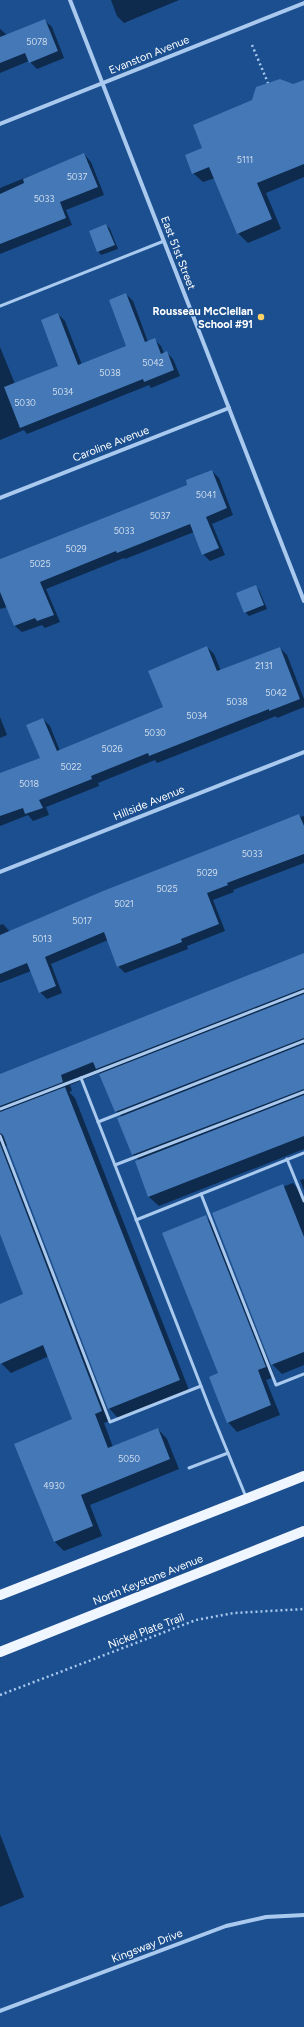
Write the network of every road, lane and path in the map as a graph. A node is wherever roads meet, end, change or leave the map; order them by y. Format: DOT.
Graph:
graph roads {
  1 [pos="70,0"];
  2 [pos="304,3"];
  3 [pos="252,45"];
  4 [pos="102,83"];
  5 [pos="268,83"];
  6 [pos="0,124"];
  7 [pos="164,241"];
  8 [pos="0,306"];
  9 [pos="229,408"];
  10 [pos="0,498"];
  11 [pos="304,601"];
  12 [pos="304,752"];
  13 [pos="0,872"];
  14 [pos="304,991"];
  15 [pos="304,1041"];
  16 [pos="81,1078"];
  17 [pos="304,1092"];
  18 [pos="0,1109"];
  19 [pos="98,1122"];
  20 [pos="0,1136"];
  21 [pos="304,1153"];
  22 [pos="287,1160"];
  23 [pos="115,1165"];
  24 [pos="201,1194"];
  25 [pos="304,1201"];
  26 [pos="136,1220"];
  27 [pos="304,1374"];
  28 [pos="201,1386"];
  29 [pos="228,1453"];
  30 [pos="189,1468"];
  31 [pos="304,1476"];
  32 [pos="246,1498"];
  33 [pos="304,1531"];
  34 [pos="5,1591"];
  35 [pos="0,1595"];
  36 [pos="304,1608"];
  37 [pos="0,1652"];
  38 [pos="0,1695"];
  39 [pos="304,1915"];
  40 [pos="0,2011"];
  1 -- 4 [label="street, East 51st Street"];
  2 -- 4 [label="street, Evanston Avenue"];
  3 -- 5 [label="path"];
  4 -- 6 [label="street, Evanston Avenue"];
  4 -- 7 [label="street, East 51st Street"];
  7 -- 8 [label="lane"];
  7 -- 9 [label="street, East 51st Street"];
  9 -- 10 [label="street, Caroline Avenue"];
  9 -- 11 [label="street, East 51st Street"];
  12 -- 13 [label="street, Hillside Avenue"];
  14 -- 16 [label="lane"];
  15 -- 19 [label="lane"];
  16 -- 18 [label="lane"];
  16 -- 19 [label="lane"];
  17 -- 23 [label="lane"];
  19 -- 23 [label="lane"];
  20 -- 28 [label="lane"];
  21 -- 22 [label="lane"];
  22 -- 24 [label="lane"];
  22 -- 25 [label="lane"];
  23 -- 26 [label="lane"];
  24 -- 26 [label="lane"];
  24 -- 27 [label="lane"];
  26 -- 28 [label="lane"];
  28 -- 29 [label="lane"];
  29 -- 30 [label="lane"];
  29 -- 32 [label="lane"];
  31 -- 32 [label="main road"];
  32 -- 34 [label="main road"];
  33 -- 37 [label="main road, North Keystone Avenue"];
  34 -- 35 [label="main road"];
  36 -- 38 [label="path, Nickel Plate Trail"];
  39 -- 40 [label="street, Kingsway Drive"];
}
